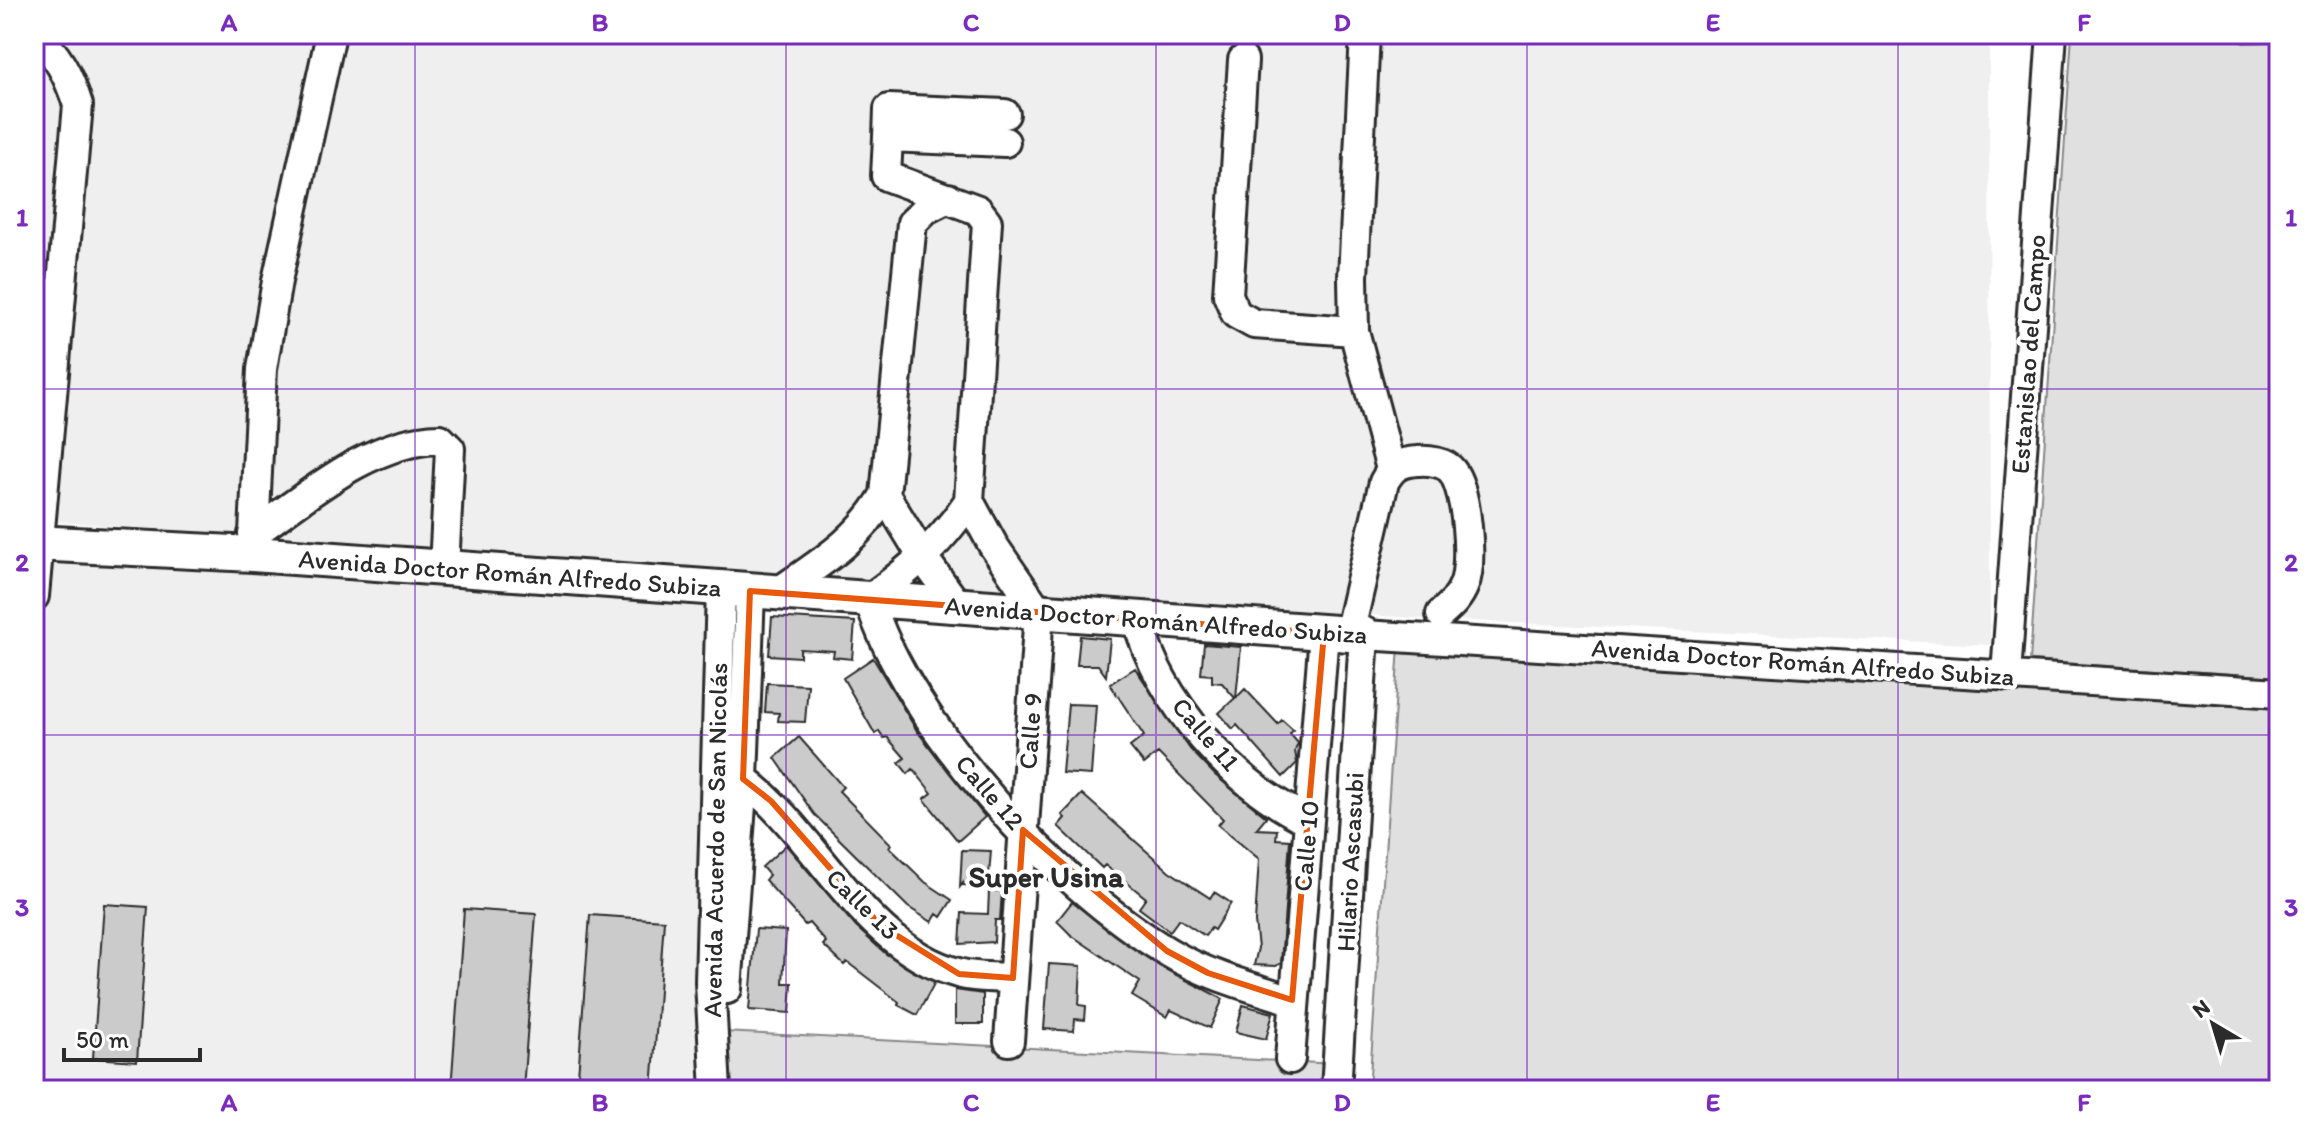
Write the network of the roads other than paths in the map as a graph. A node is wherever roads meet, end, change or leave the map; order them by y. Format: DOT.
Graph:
graph roads {
  1 [pos="34,34"];
  2 [pos="331,34"];
  3 [pos="1365,34"];
  4 [pos="2052,34"];
  5 [pos="1243,60"];
  6 [pos="1005,128"];
  7 [pos="948,198"];
  8 [pos="1354,331"];
  9 [pos="1391,469"];
  10 [pos="885,495"];
  11 [pos="969,501"];
  12 [pos="36,543"];
  13 [pos="253,544"];
  14 [pos="924,559"];
  15 [pos="444,568"];
  16 [pos="750,591"];
  17 [pos="34,596"];
  18 [pos="869,599"];
  19 [pos="958,606"];
  20 [pos="1039,612"];
  21 [pos="1441,614"];
  22 [pos="1137,619"];
  23 [pos="1346,634"];
  24 [pos="2006,675"];
  25 [pos="2279,693"];
  26 [pos="743,779"];
  27 [pos="1309,821"];
  28 [pos="1023,830"];
  29 [pos="1013,978"];
  30 [pos="1292,1000"];
  31 [pos="726,1015"];
  32 [pos="1009,1041"];
  33 [pos="1290,1059"];
  34 [pos="716,1090"];
  35 [pos="1336,1090"];
  1 -- 12 [label="street"];
  2 -- 13 [label="street"];
  3 -- 8 [label="street"];
  4 -- 24 [label="street, Estanislao del Campo"];
  5 -- 8 [label="street"];
  6 -- 7 [label="street"];
  7 -- 10 [label="street"];
  7 -- 11 [label="street"];
  8 -- 9 [label="street"];
  9 -- 21 [label="street"];
  9 -- 23 [label="street"];
  10 -- 14 [label="street"];
  10 -- 16 [label="street"];
  11 -- 14 [label="street"];
  11 -- 20 [label="street"];
  12 -- 13 [label="main road, Avenida Doctor Román Alfredo Subiza"];
  12 -- 17 [label="street"];
  13 -- 15 [label="main road, Avenida Doctor Román Alfredo Subiza"];
  13 -- 15 [label="street"];
  14 -- 18 [label="street"];
  14 -- 19 [label="street"];
  15 -- 16 [label="main road, Avenida Doctor Román Alfredo Subiza"];
  16 -- 18 [label="main road, Avenida Doctor Román Alfredo Subiza"];
  16 -- 26 [label="street"];
  16 -- 34 [label="street, Avenida Acuerdo de San Nicolás"];
  18 -- 19 [label="main road, Avenida Doctor Román Alfredo Subiza"];
  18 -- 28 [label="street, Calle 12"];
  19 -- 20 [label="main road, Avenida Doctor Román Alfredo Subiza"];
  20 -- 22 [label="main road, Avenida Doctor Román Alfredo Subiza"];
  20 -- 28 [label="street, Calle 9"];
  22 -- 23 [label="main road, Avenida Doctor Román Alfredo Subiza"];
  22 -- 27 [label="street, Calle 11"];
  23 -- 24 [label="street, Avenida Doctor Román Alfredo Subiza"];
  23 -- 27 [label="street, Calle 10"];
  23 -- 35 [label="street, Hilario Ascasubi"];
  24 -- 25 [label="street, Avenida Doctor Román Alfredo Subiza"];
  26 -- 29 [label="street, Calle 13"];
  26 -- 31 [label="street"];
  27 -- 30 [label="street, Calle 10"];
  28 -- 29 [label="street, Calle 9"];
  28 -- 30 [label="street, Calle 12"];
  29 -- 32 [label="street, Calle 9"];
  30 -- 33 [label="street, Calle 10"];
}
